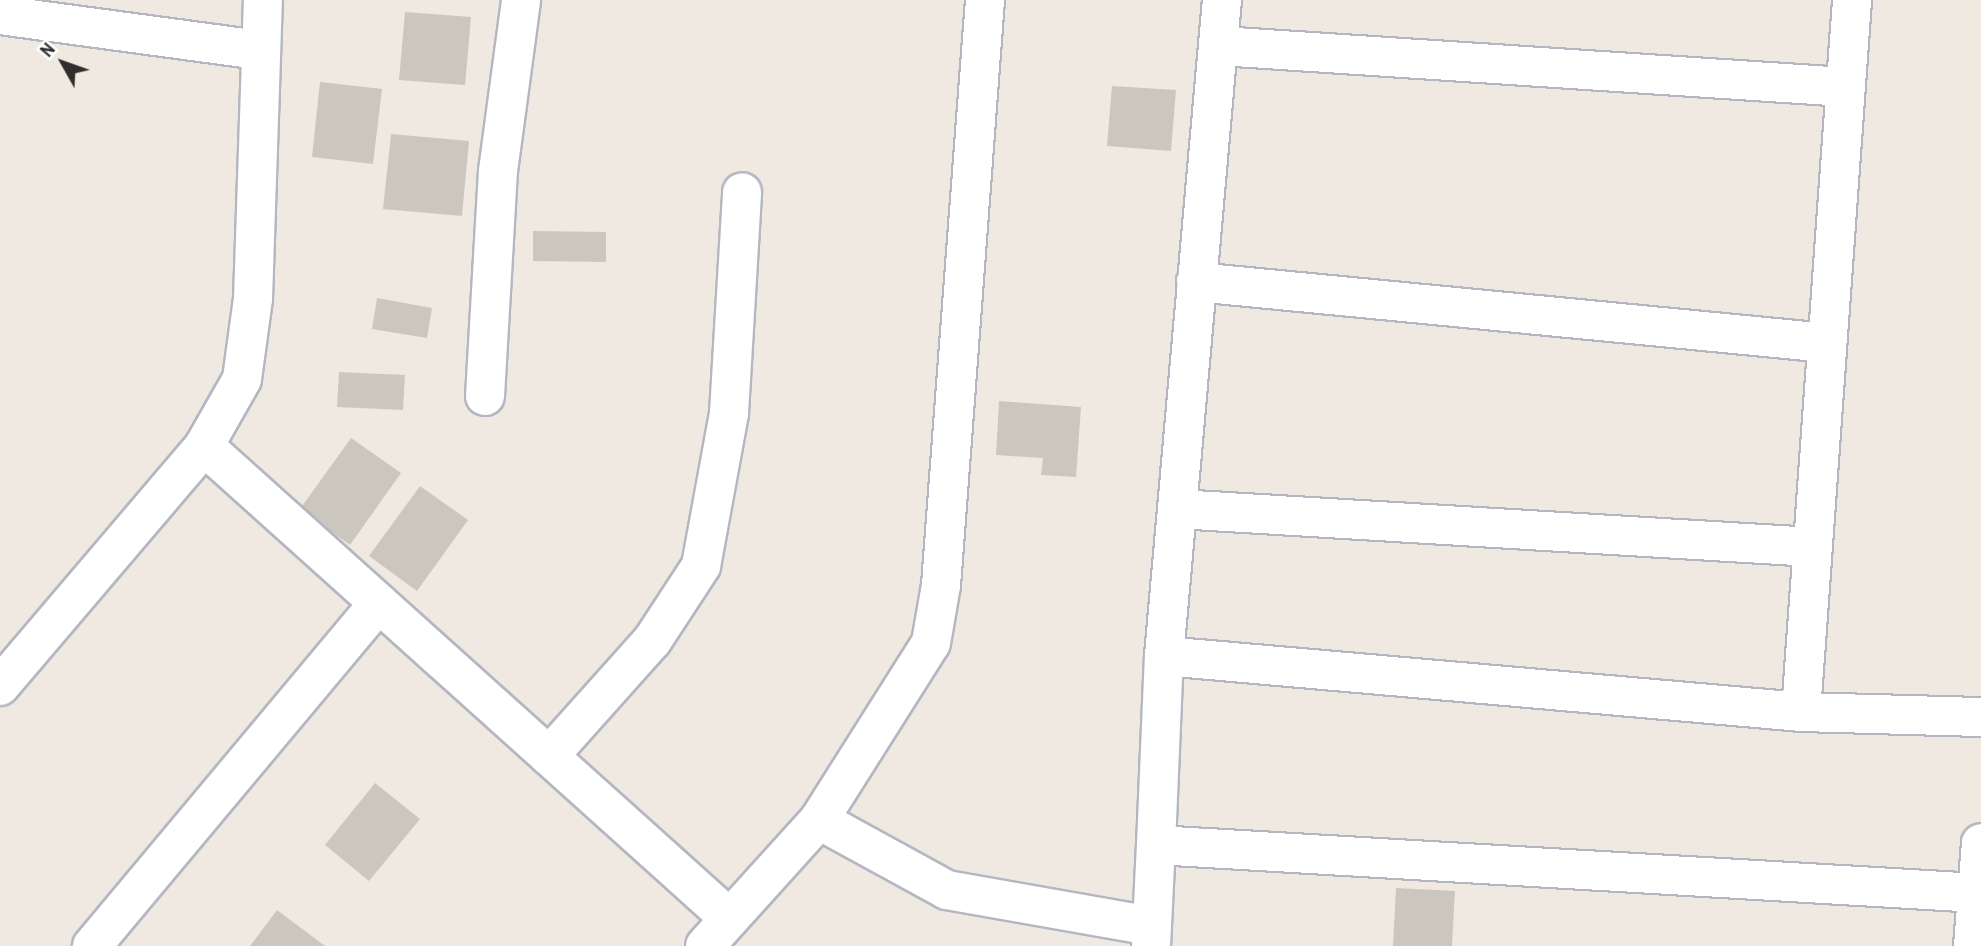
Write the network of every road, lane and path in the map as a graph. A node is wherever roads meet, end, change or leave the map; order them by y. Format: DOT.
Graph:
graph roads {
  1 [pos="263,0"];
  2 [pos="521,0"];
  3 [pos="985,0"];
  4 [pos="1222,0"];
  5 [pos="1852,0"];
  6 [pos="21,11"];
  7 [pos="1220,46"];
  8 [pos="259,50"];
  9 [pos="1845,87"];
  10 [pos="742,192"];
  11 [pos="1196,282"];
  12 [pos="1827,343"];
  13 [pos="485,396"];
  14 [pos="204,446"];
  15 [pos="1177,509"];
  16 [pos="1812,547"];
  17 [pos="379,603"];
  18 [pos="1164,656"];
  19 [pos="0,686"];
  20 [pos="1801,712"];
  21 [pos="1981,718"];
  22 [pos="550,756"];
  23 [pos="819,820"];
  24 [pos="1981,843"];
  25 [pos="1156,845"];
  26 [pos="1978,893"];
  27 [pos="716,932"];
  28 [pos="1151,936"];
  29 [pos="92,946"];
  30 [pos="1973,946"];
  1 -- 8 [label="street"];
  2 -- 13 [label="street"];
  3 -- 23 [label="street"];
  4 -- 7 [label="street"];
  5 -- 9 [label="street"];
  6 -- 8 [label="street"];
  7 -- 9 [label="street"];
  7 -- 11 [label="street"];
  8 -- 14 [label="street"];
  9 -- 12 [label="street"];
  10 -- 22 [label="street"];
  11 -- 12 [label="street"];
  11 -- 15 [label="street"];
  12 -- 16 [label="street"];
  14 -- 17 [label="street"];
  14 -- 19 [label="street"];
  15 -- 16 [label="street"];
  15 -- 18 [label="street"];
  16 -- 20 [label="street"];
  17 -- 22 [label="street"];
  17 -- 29 [label="street"];
  18 -- 20 [label="street"];
  18 -- 25 [label="street"];
  20 -- 21 [label="street"];
  22 -- 27 [label="street"];
  23 -- 27 [label="street"];
  23 -- 28 [label="street"];
  24 -- 26 [label="street"];
  25 -- 26 [label="street"];
  25 -- 28 [label="street"];
  26 -- 30 [label="street"];
}
